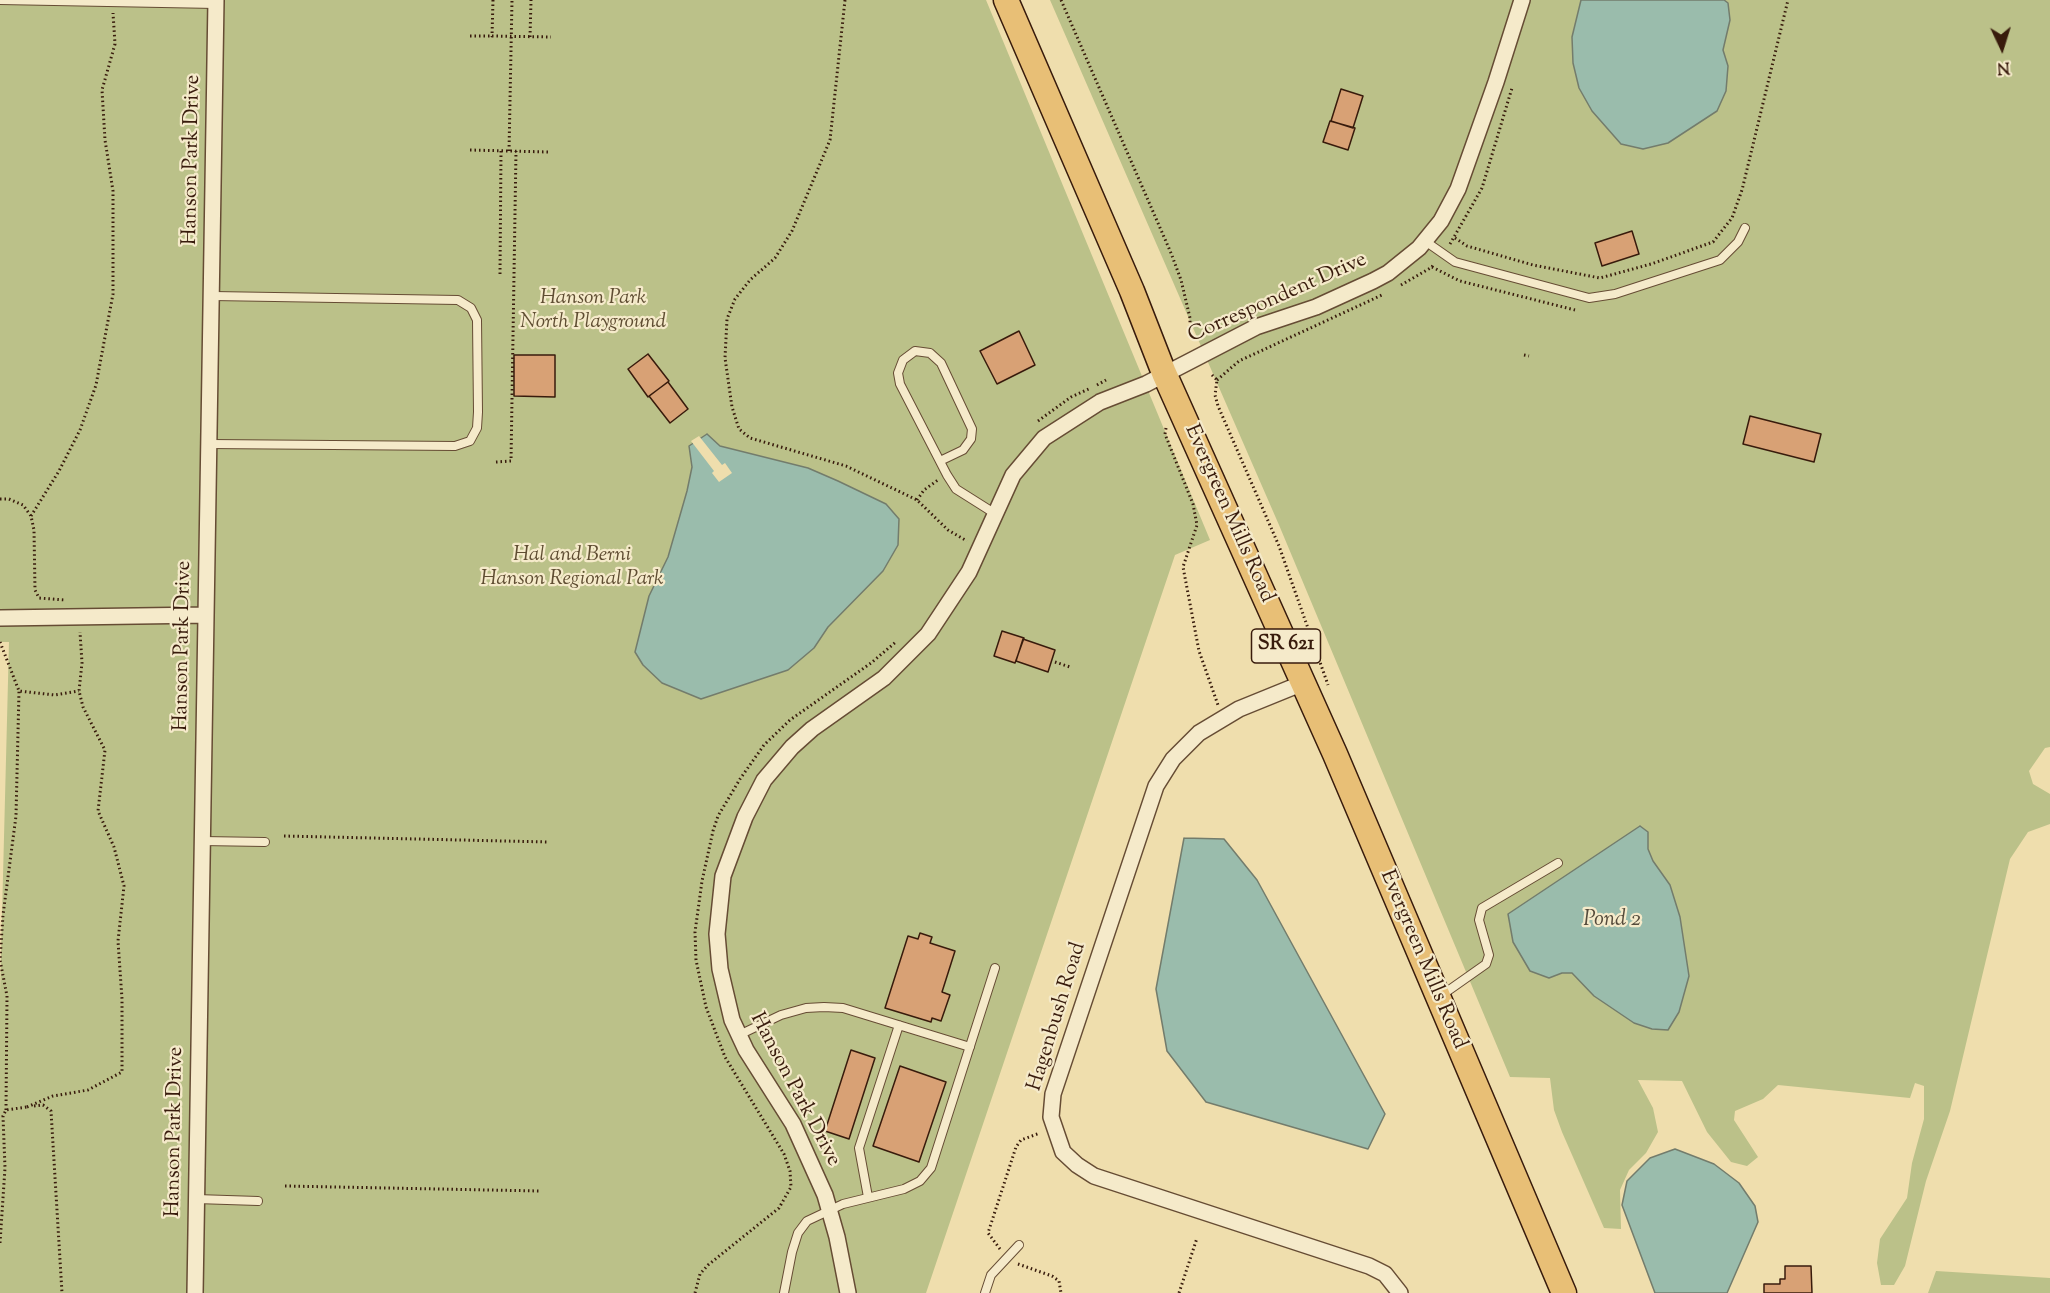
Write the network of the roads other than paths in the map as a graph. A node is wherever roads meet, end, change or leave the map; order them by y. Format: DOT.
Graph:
graph roads {
  1 [pos="0,0"];
  2 [pos="1006,0"];
  3 [pos="1522,0"];
  4 [pos="216,2"];
  5 [pos="1745,228"];
  6 [pos="1425,241"];
  7 [pos="213,296"];
  8 [pos="1164,373"];
  9 [pos="210,444"];
  10 [pos="940,461"];
  11 [pos="988,510"];
  12 [pos="206,615"];
  13 [pos="0,618"];
  14 [pos="1303,683"];
  15 [pos="202,841"];
  16 [pos="265,842"];
  17 [pos="1558,863"];
  18 [pos="995,968"];
  19 [pos="1438,997"];
  20 [pos="899,1025"];
  21 [pos="739,1035"];
  22 [pos="970,1047"];
  23 [pos="868,1197"];
  24 [pos="196,1199"];
  25 [pos="258,1201"];
  26 [pos="829,1210"];
  27 [pos="1019,1245"];
  28 [pos="195,1293"];
  29 [pos="784,1293"];
  30 [pos="848,1293"];
  31 [pos="985,1293"];
  32 [pos="1400,1293"];
  33 [pos="1564,1293"];
  1 -- 4 [label="lane"];
  2 -- 8 [label="main road, Evergreen Mills Road / SR 621"];
  3 -- 6 [label="street, Correspondent Drive"];
  4 -- 7 [label="street, Hanson Park Drive"];
  5 -- 6 [label="lane"];
  6 -- 8 [label="street, Correspondent Drive"];
  7 -- 9 [label="street, Hanson Park Drive"];
  7 -- 9 [label="lane"];
  8 -- 11 [label="street, Hanson Park Drive"];
  8 -- 14 [label="main road, Evergreen Mills Road / SR 621"];
  9 -- 12 [label="street, Hanson Park Drive"];
  10 -- 10 [label="lane"];
  10 -- 11 [label="lane"];
  11 -- 21 [label="street, Hanson Park Drive"];
  12 -- 13 [label="street"];
  12 -- 15 [label="street, Hanson Park Drive"];
  14 -- 19 [label="main road, Evergreen Mills Road / SR 621"];
  14 -- 32 [label="street, Hagenbush Road"];
  15 -- 16 [label="lane"];
  15 -- 24 [label="street, Hanson Park Drive"];
  17 -- 19 [label="lane"];
  18 -- 22 [label="lane"];
  19 -- 33 [label="main road, Evergreen Mills Road / SR 621"];
  20 -- 21 [label="lane"];
  20 -- 22 [label="lane"];
  20 -- 23 [label="lane"];
  21 -- 26 [label="street, Hanson Park Drive"];
  22 -- 23 [label="lane"];
  23 -- 26 [label="lane"];
  24 -- 25 [label="lane"];
  24 -- 28 [label="street, Hanson Park Drive"];
  26 -- 29 [label="lane"];
  26 -- 30 [label="street, Hanson Park Drive"];
  27 -- 31 [label="lane"];
}
